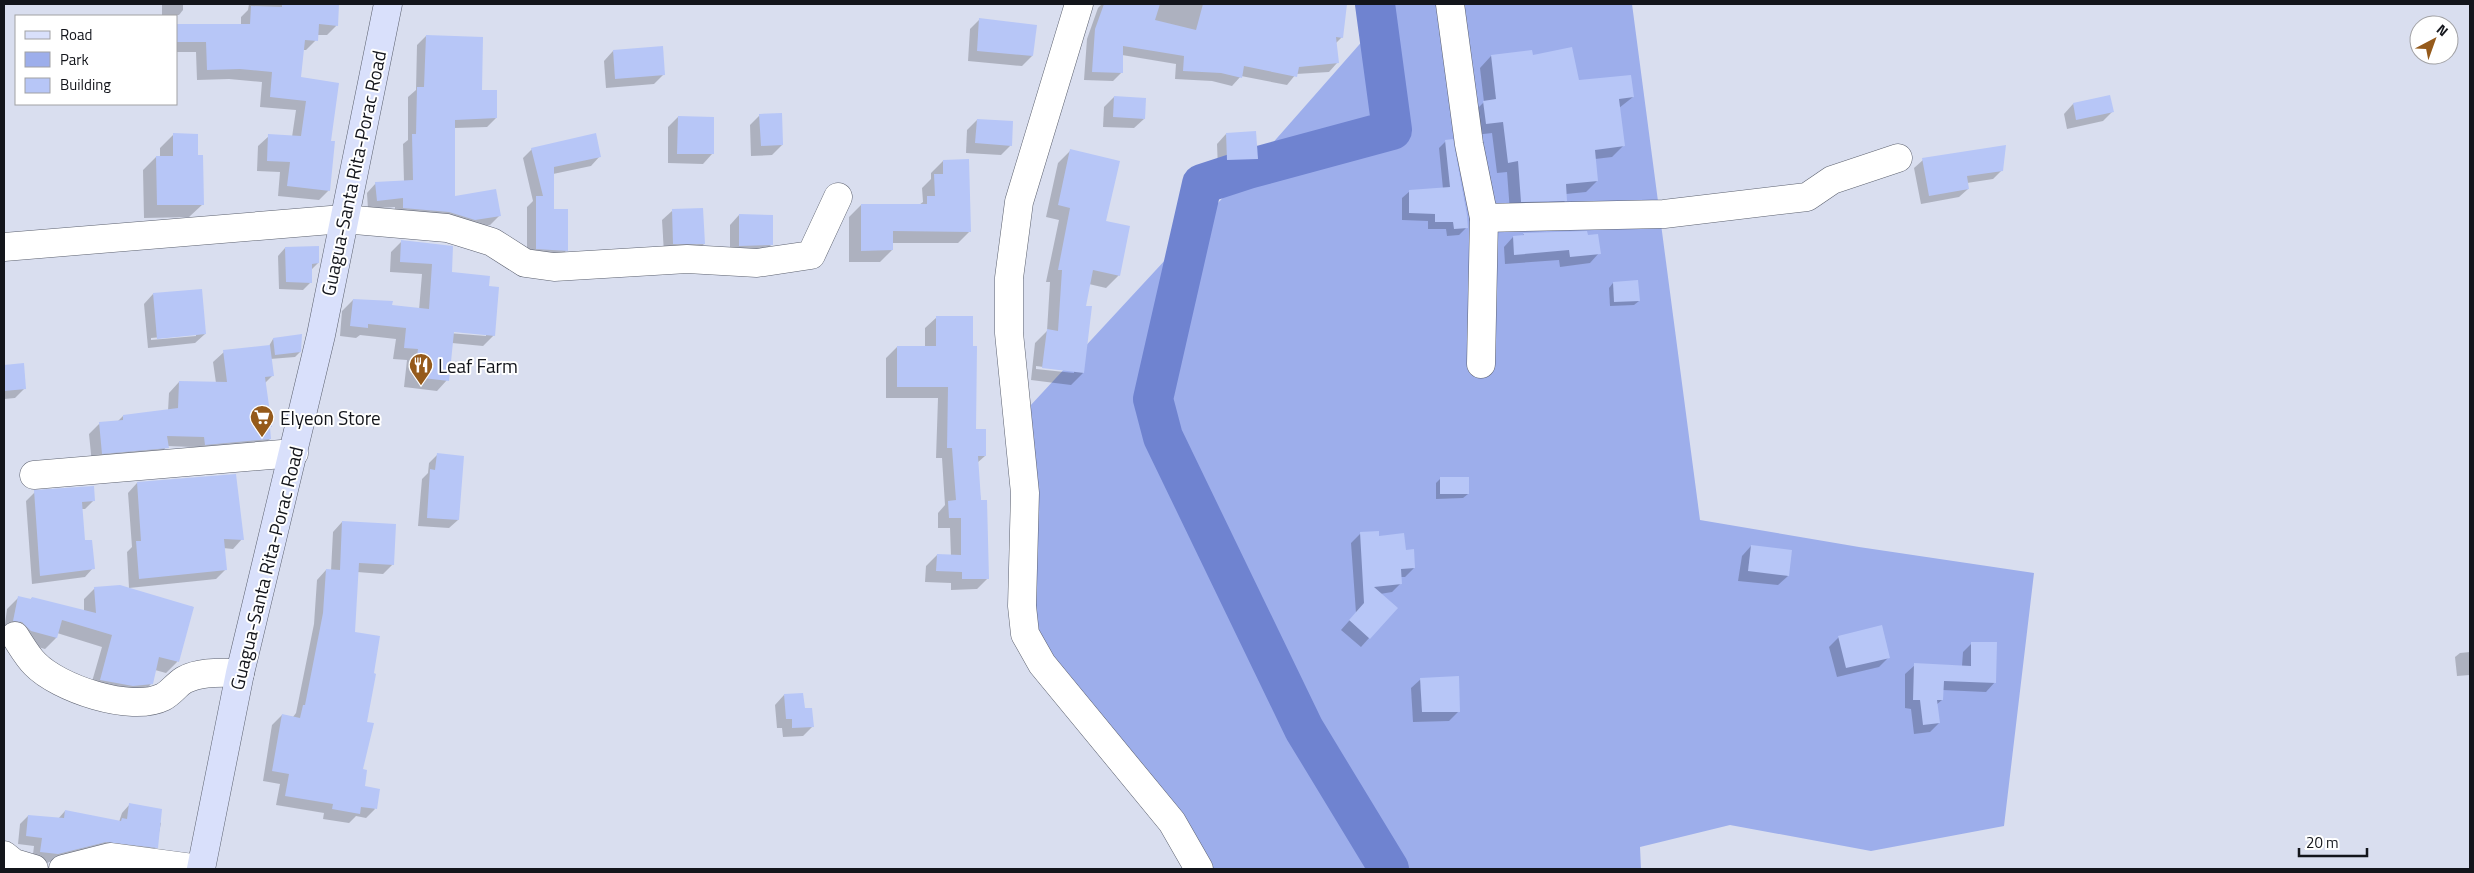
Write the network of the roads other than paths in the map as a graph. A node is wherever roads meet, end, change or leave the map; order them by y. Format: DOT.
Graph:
graph roads {
  1 [pos="388,4"];
  2 [pos="1079,4"];
  3 [pos="1450,4"];
  4 [pos="1898,158"];
  5 [pos="838,198"];
  6 [pos="1484,218"];
  7 [pos="343,219"];
  8 [pos="4,247"];
  9 [pos="1481,364"];
  10 [pos="294,453"];
  11 [pos="34,475"];
  12 [pos="15,636"];
  13 [pos="240,673"];
  14 [pos="4,855"];
  15 [pos="34,869"];
  16 [pos="63,869"];
  17 [pos="200,869"];
  18 [pos="1199,869"];
  1 -- 7 [label="main road, Guagua-Santa Rita-Porac Road"];
  2 -- 18 [label="street"];
  3 -- 6 [label="street"];
  4 -- 6 [label="street"];
  5 -- 7 [label="street"];
  6 -- 9 [label="street"];
  7 -- 8 [label="street"];
  7 -- 10 [label="main road, Guagua-Santa Rita-Porac Road"];
  10 -- 11 [label="street"];
  10 -- 13 [label="main road, Guagua-Santa Rita-Porac Road"];
  12 -- 13 [label="street"];
  13 -- 17 [label="main road, Guagua-Santa Rita-Porac Road"];
  14 -- 15 [label="street"];
  16 -- 17 [label="street"];
}
